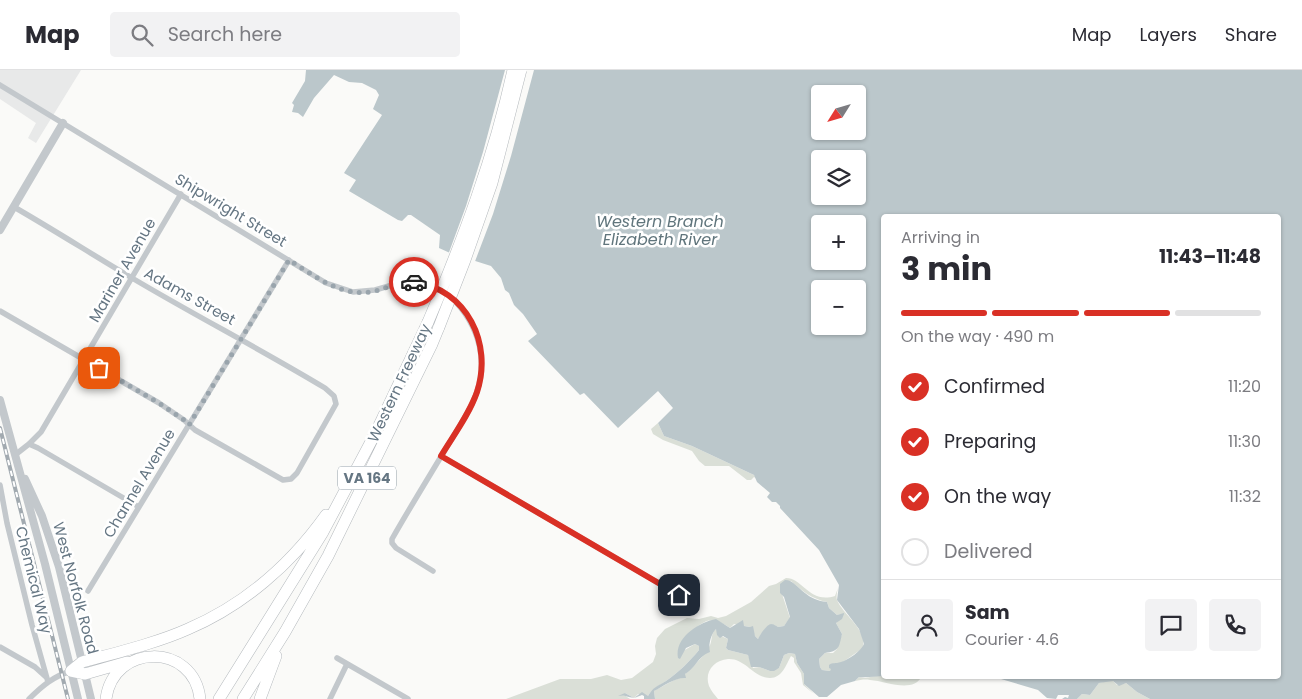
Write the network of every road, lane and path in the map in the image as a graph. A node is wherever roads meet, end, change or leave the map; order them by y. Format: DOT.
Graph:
graph roads {
  1 [pos="513,70"];
  2 [pos="521,70"];
  3 [pos="0,85"];
  4 [pos="63,123"];
  5 [pos="181,194"];
  6 [pos="14,207"];
  7 [pos="0,230"];
  8 [pos="289,260"];
  9 [pos="132,278"];
  10 [pos="0,311"];
  11 [pos="241,338"];
  12 [pos="84,360"];
  13 [pos="0,400"];
  14 [pos="189,425"];
  15 [pos="29,444"];
  16 [pos="441,456"];
  17 [pos="15,457"];
  18 [pos="351,479"];
  19 [pos="0,484"];
  20 [pos="1,499"];
  21 [pos="139,508"];
  22 [pos="433,571"];
  23 [pos="88,591"];
  24 [pos="679,595"];
  25 [pos="285,632"];
  26 [pos="0,647"];
  27 [pos="336,658"];
  28 [pos="131,661"];
  29 [pos="82,662"];
  30 [pos="347,664"];
  31 [pos="71,670"];
  32 [pos="85,674"];
  33 [pos="48,682"];
  34 [pos="401,697"];
  35 [pos="30,699"];
  36 [pos="78,699"];
  37 [pos="91,699"];
  38 [pos="106,699"];
  39 [pos="200,699"];
  40 [pos="219,699"];
  41 [pos="243,699"];
  42 [pos="260,699"];
  43 [pos="330,699"];
  44 [pos="408,699"];
  1 -- 18 [label="highway, Western Freeway / VA 164, bridge"];
  2 -- 25 [label="highway, Western Freeway / VA 164, bridge"];
  3 -- 4 [label="street, Shipwright Street"];
  4 -- 5 [label="street, Shipwright Street"];
  4 -- 6 [label="street"];
  5 -- 8 [label="street, Shipwright Street"];
  5 -- 9 [label="street, Mariner Avenue"];
  6 -- 7 [label="street"];
  6 -- 9 [label="street, Adams Street"];
  8 -- 11 [label="street, Channel Avenue"];
  8 -- 16 [label="street, Shipwright Street"];
  9 -- 11 [label="street, Adams Street"];
  9 -- 12 [label="street, Mariner Avenue"];
  10 -- 12 [label="street"];
  11 -- 14 [label="street, Channel Avenue"];
  11 -- 14 [label="street, Adams Street"];
  12 -- 14 [label="street"];
  12 -- 15 [label="street, Mariner Avenue"];
  13 -- 17 [label="street, West Norfolk Road"];
  14 -- 21 [label="street, Channel Avenue"];
  15 -- 17 [label="street, Mariner Avenue"];
  15 -- 21 [label="street"];
  16 -- 22 [label="street, Shipwright Street"];
  16 -- 24 [label="street"];
  17 -- 29 [label="street, West Norfolk Road"];
  17 -- 31 [label="street, West Norfolk Road"];
  18 -- 29 [label="highway"];
  18 -- 40 [label="highway, Western Freeway / VA 164"];
  19 -- 20 [label="street, Chemical Way"];
  20 -- 33 [label="street, Chemical Way"];
  21 -- 23 [label="street, Channel Avenue"];
  25 -- 41 [label="highway, Western Freeway / VA 164"];
  25 -- 42 [label="highway"];
  26 -- 33 [label="street"];
  27 -- 30 [label="street"];
  28 -- 32 [label="highway"];
  28 -- 38 [label="highway"];
  28 -- 39 [label="highway"];
  29 -- 31 [label="highway"];
  29 -- 32 [label="street, West Norfolk Road"];
  30 -- 34 [label="street"];
  30 -- 43 [label="street"];
  31 -- 32 [label="highway"];
  31 -- 33 [label="street"];
  31 -- 36 [label="street, West Norfolk Road"];
  32 -- 37 [label="street, West Norfolk Road"];
  33 -- 35 [label="street"];
  34 -- 44 [label="street"];
}
